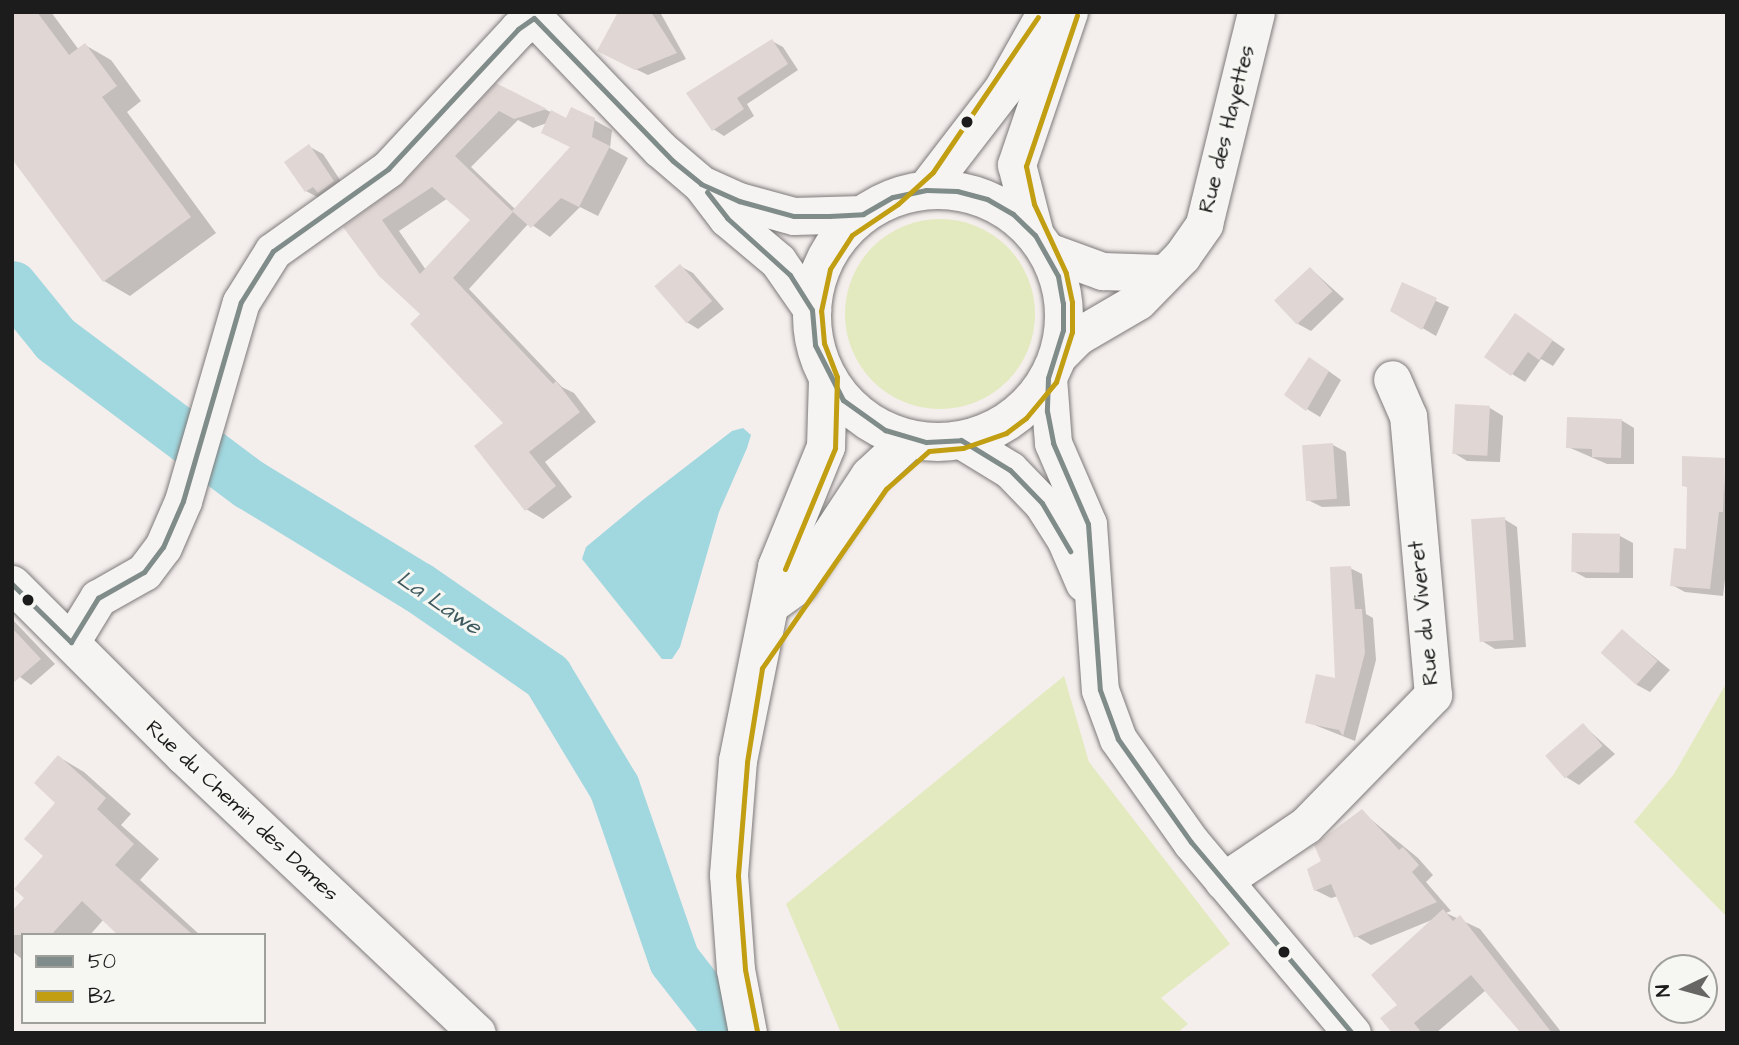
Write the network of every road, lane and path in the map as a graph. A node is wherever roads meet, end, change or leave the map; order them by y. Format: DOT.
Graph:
graph roads {
  1 [pos="1046,12"];
  2 [pos="1069,12"];
  3 [pos="1256,12"];
  4 [pos="531,15"];
  5 [pos="701,184"];
  6 [pos="926,190"];
  7 [pos="863,214"];
  8 [pos="1041,243"];
  9 [pos="1162,273"];
  10 [pos="812,310"];
  11 [pos="1053,368"];
  12 [pos="828,378"];
  13 [pos="1392,379"];
  14 [pos="910,439"];
  15 [pos="961,440"];
  16 [pos="12,584"];
  17 [pos="773,603"];
  18 [pos="1092,604"];
  19 [pos="71,642"];
  20 [pos="1223,881"];
  21 [pos="477,1033"];
  22 [pos="748,1033"];
  23 [pos="1352,1033"];
  1 -- 6 [label="main road"];
  2 -- 8 [label="main road"];
  3 -- 9 [label="street, Rue des Hayettes"];
  4 -- 5 [label="street"];
  4 -- 19 [label="street"];
  5 -- 7 [label="street"];
  5 -- 10 [label="street"];
  6 -- 7 [label="main road"];
  6 -- 8 [label="main road"];
  7 -- 10 [label="main road"];
  8 -- 9 [label="street"];
  8 -- 11 [label="main road"];
  9 -- 11 [label="street, Rue des Hayettes"];
  10 -- 12 [label="main road"];
  11 -- 15 [label="main road"];
  11 -- 18 [label="street"];
  12 -- 14 [label="main road"];
  12 -- 17 [label="main road"];
  13 -- 20 [label="street, Rue du Viveret"];
  14 -- 15 [label="main road"];
  14 -- 17 [label="main road"];
  15 -- 18 [label="street"];
  16 -- 19 [label="street, Rue du Chemin des Dames"];
  17 -- 22 [label="main road"];
  18 -- 20 [label="street"];
  19 -- 21 [label="street, Rue du Chemin des Dames"];
  20 -- 23 [label="street"];
}
